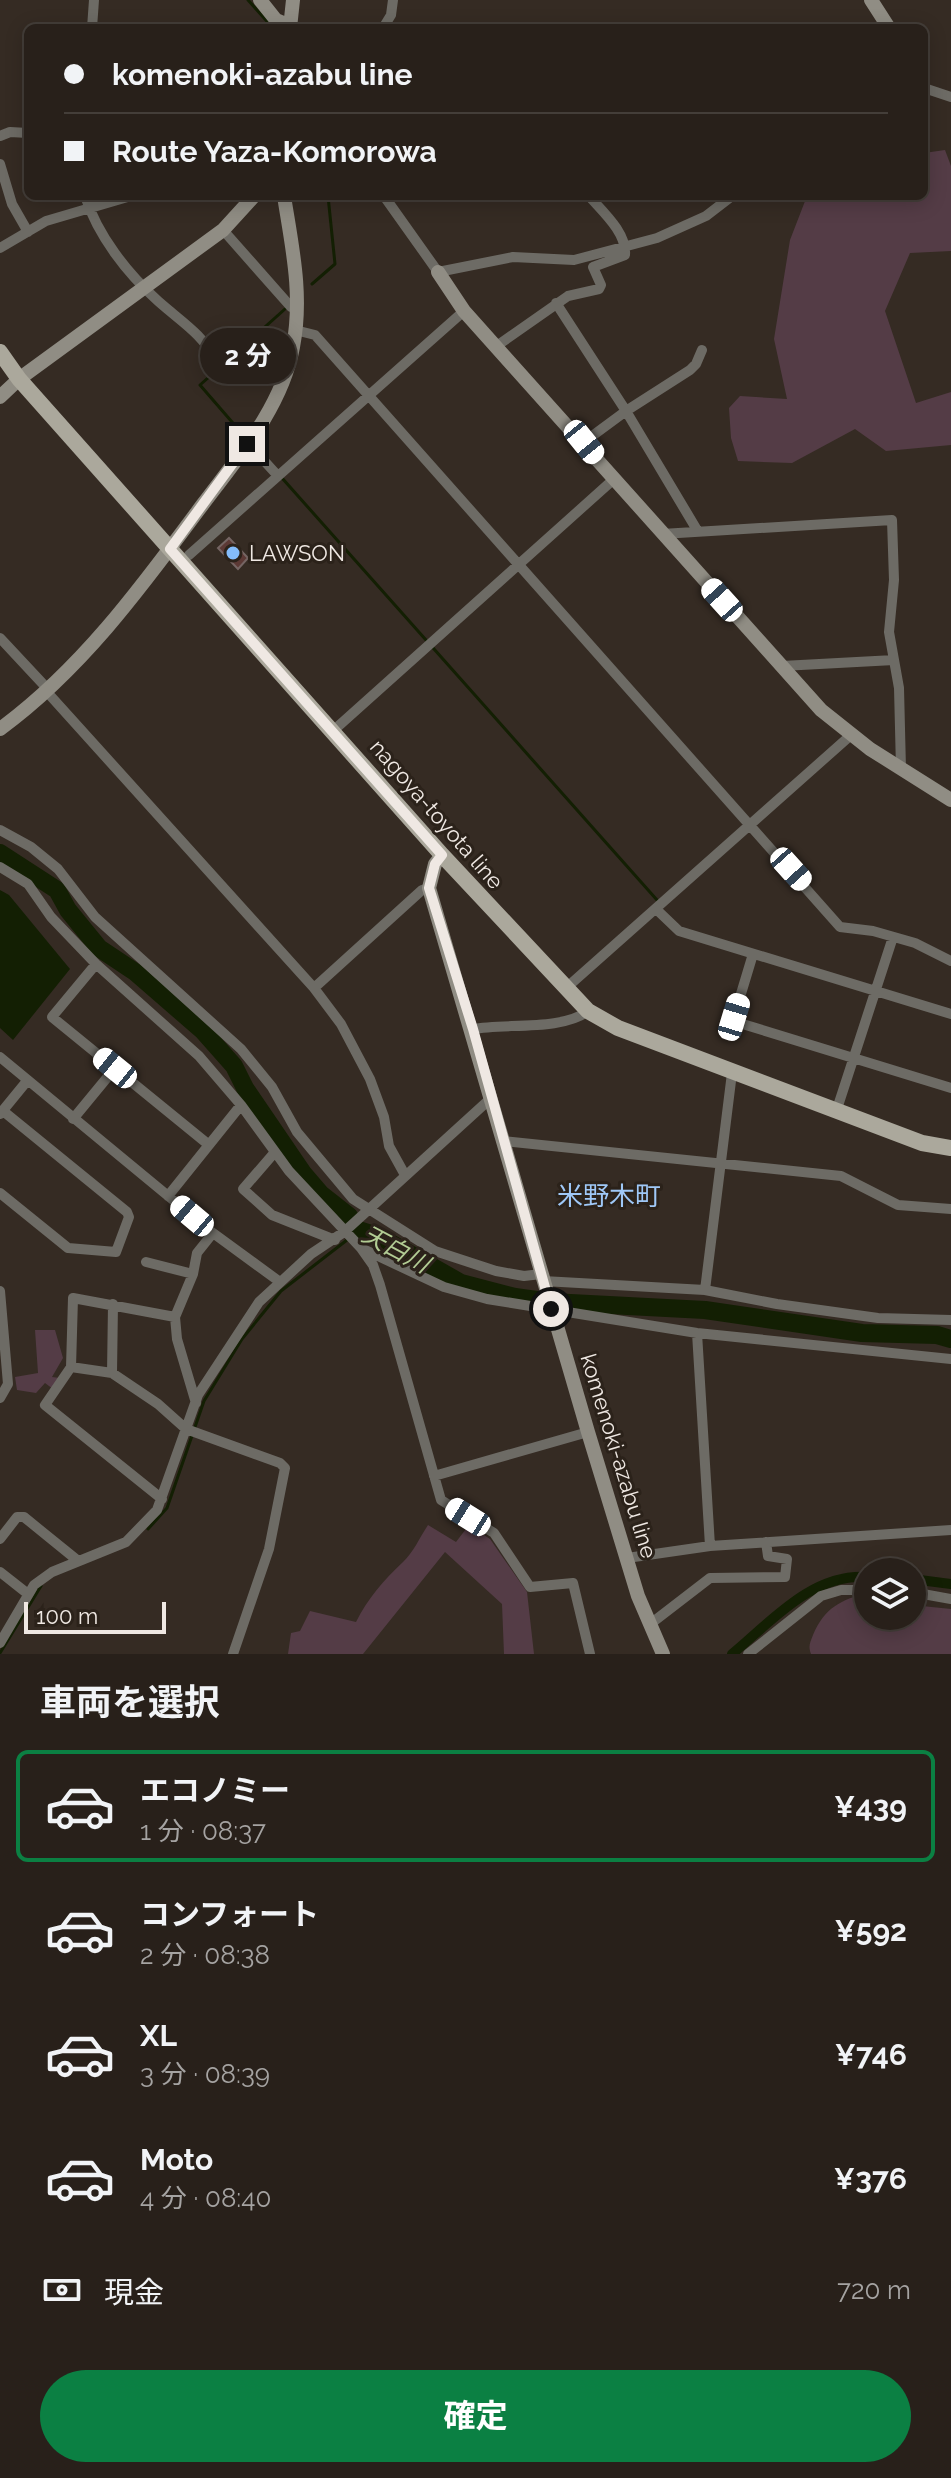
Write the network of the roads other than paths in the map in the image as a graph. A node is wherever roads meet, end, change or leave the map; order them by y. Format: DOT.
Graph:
graph roads {
  1 [pos="94,0"];
  2 [pos="260,0"];
  3 [pos="293,0"];
  4 [pos="393,0"];
  5 [pos="871,0"];
  6 [pos="92,24"];
  7 [pos="284,24"];
  8 [pos="290,24"];
  9 [pos="385,24"];
  10 [pos="886,24"];
  11 [pos="928,89"];
  12 [pos="951,97"];
  13 [pos="24,133"];
  14 [pos="0,136"];
  15 [pos="0,164"];
  16 [pos="250,200"];
  17 [pos="285,200"];
  18 [pos="387,200"];
  19 [pos="592,200"];
  20 [pos="727,200"];
  21 [pos="87,201"];
  22 [pos="223,230"];
  23 [pos="28,232"];
  24 [pos="626,246"];
  25 [pos="0,248"];
  26 [pos="438,272"];
  27 [pos="144,288"];
  28 [pos="556,303"];
  29 [pos="291,307"];
  30 [pos="464,311"];
  31 [pos="295,330"];
  32 [pos="498,345"];
  33 [pos="702,350"];
  34 [pos="0,352"];
  35 [pos="218,362"];
  36 [pos="19,379"];
  37 [pos="369,395"];
  38 [pos="0,397"];
  39 [pos="626,411"];
  40 [pos="584,442"];
  41 [pos="248,443"];
  42 [pos="278,476"];
  43 [pos="614,479"];
  44 [pos="697,530"];
  45 [pos="662,534"];
  46 [pos="170,549"];
  47 [pos="189,555"];
  48 [pos="519,563"];
  49 [pos="0,638"];
  50 [pos="894,660"];
  51 [pos="782,666"];
  52 [pos="45,688"];
  53 [pos="0,719"];
  54 [pos="0,729"];
  55 [pos="334,730"];
  56 [pos="851,735"];
  57 [pos="901,769"];
  58 [pos="951,800"];
  59 [pos="750,824"];
  60 [pos="0,830"];
  61 [pos="442,855"];
  62 [pos="0,867"];
  63 [pos="429,888"];
  64 [pos="656,909"];
  65 [pos="893,937"];
  66 [pos="753,954"];
  67 [pos="951,961"];
  68 [pos="96,964"];
  69 [pos="314,988"];
  70 [pos="565,989"];
  71 [pos="876,992"];
  72 [pos="588,1011"];
  73 [pos="951,1014"];
  74 [pos="473,1029"];
  75 [pos="0,1057"];
  76 [pos="855,1060"];
  77 [pos="115,1068"];
  78 [pos="732,1073"];
  79 [pos="27,1081"];
  80 [pos="951,1088"];
  81 [pos="490,1099"];
  82 [pos="241,1105"];
  83 [pos="836,1112"];
  84 [pos="1,1113"];
  85 [pos="73,1119"];
  86 [pos="503,1141"];
  87 [pos="209,1145"];
  88 [pos="951,1148"];
  89 [pos="275,1152"];
  90 [pos="719,1161"];
  91 [pos="405,1175"];
  92 [pos="0,1193"];
  93 [pos="168,1196"];
  94 [pos="366,1209"];
  95 [pos="951,1209"];
  96 [pos="213,1233"];
  97 [pos="339,1236"];
  98 [pos="361,1248"];
  99 [pos="146,1262"];
  100 [pos="193,1274"];
  101 [pos="542,1280"];
  102 [pos="280,1282"];
  103 [pos="705,1290"];
  104 [pos="0,1291"];
  105 [pos="113,1304"];
  106 [pos="551,1309"];
  107 [pos="175,1317"];
  108 [pos="951,1320"];
  109 [pos="697,1333"];
  110 [pos="951,1359"];
  111 [pos="71,1367"];
  112 [pos="112,1373"];
  113 [pos="0,1398"];
  114 [pos="196,1403"];
  115 [pos="186,1429"];
  116 [pos="588,1432"];
  117 [pos="434,1476"];
  118 [pos="162,1499"];
  119 [pos="951,1530"];
  120 [pos="0,1539"];
  121 [pos="766,1542"];
  122 [pos="710,1546"];
  123 [pos="627,1558"];
  124 [pos="77,1560"];
  125 [pos="0,1572"];
  126 [pos="854,1590"];
  127 [pos="28,1594"];
  128 [pos="926,1595"];
  129 [pos="951,1599"];
  130 [pos="649,1625"];
  131 [pos="0,1643"];
  132 [pos="233,1654"];
  133 [pos="590,1654"];
  134 [pos="663,1654"];
  135 [pos="748,1654"];
  1 -- 6 [label="street"];
  2 -- 7 [label="main road"];
  3 -- 8 [label="main road"];
  4 -- 9 [label="street"];
  5 -- 10 [label="main road"];
  11 -- 12 [label="street"];
  13 -- 14 [label="street"];
  15 -- 23 [label="street"];
  16 -- 22 [label="main road"];
  17 -- 31 [label="main road"];
  18 -- 26 [label="street"];
  19 -- 24 [label="street"];
  20 -- 24 [label="street"];
  21 -- 23 [label="street"];
  21 -- 27 [label="street"];
  22 -- 27 [label="main road"];
  22 -- 29 [label="street"];
  23 -- 25 [label="street"];
  24 -- 26 [label="street"];
  24 -- 28 [label="street"];
  26 -- 30 [label="main road"];
  27 -- 35 [label="street"];
  27 -- 36 [label="main road"];
  28 -- 32 [label="street"];
  28 -- 39 [label="street"];
  30 -- 32 [label="main road"];
  30 -- 37 [label="street"];
  31 -- 37 [label="street"];
  31 -- 41 [label="main road"];
  32 -- 40 [label="main road"];
  33 -- 39 [label="street"];
  34 -- 36 [label="main road, nagoya-toyota line"];
  36 -- 38 [label="main road"];
  36 -- 46 [label="main road, nagoya-toyota line"];
  37 -- 42 [label="street"];
  37 -- 48 [label="street"];
  39 -- 40 [label="street"];
  39 -- 44 [label="street"];
  40 -- 43 [label="main road"];
  41 -- 42 [label="street"];
  41 -- 46 [label="main road"];
  42 -- 47 [label="street"];
  43 -- 45 [label="main road"];
  43 -- 48 [label="street"];
  44 -- 45 [label="street"];
  44 -- 50 [label="street"];
  45 -- 51 [label="main road"];
  46 -- 52 [label="main road"];
  46 -- 55 [label="main road, nagoya-toyota line"];
  48 -- 55 [label="street"];
  48 -- 59 [label="street"];
  49 -- 52 [label="street"];
  50 -- 51 [label="street"];
  50 -- 57 [label="street"];
  51 -- 56 [label="main road"];
  52 -- 53 [label="main road"];
  52 -- 54 [label="main road"];
  52 -- 69 [label="street"];
  55 -- 61 [label="main road, nagoya-toyota line"];
  56 -- 57 [label="main road"];
  56 -- 59 [label="street"];
  57 -- 58 [label="main road"];
  59 -- 64 [label="street"];
  59 -- 65 [label="street"];
  60 -- 94 [label="street"];
  61 -- 63 [label="main road"];
  61 -- 70 [label="main road, nagoya-toyota line"];
  62 -- 68 [label="street"];
  63 -- 69 [label="street"];
  63 -- 74 [label="main road, komenoki-azabu line"];
  64 -- 66 [label="street"];
  64 -- 70 [label="street"];
  65 -- 67 [label="street"];
  65 -- 71 [label="street"];
  66 -- 71 [label="street"];
  66 -- 76 [label="street"];
  68 -- 77 [label="street"];
  68 -- 82 [label="street"];
  69 -- 91 [label="street"];
  70 -- 72 [label="main road, nagoya-toyota line"];
  71 -- 73 [label="street"];
  71 -- 76 [label="street"];
  72 -- 74 [label="street"];
  72 -- 78 [label="main road, nagoya-toyota line"];
  74 -- 81 [label="main road, komenoki-azabu line"];
  75 -- 79 [label="street"];
  76 -- 80 [label="street"];
  76 -- 83 [label="street"];
  77 -- 85 [label="street"];
  77 -- 87 [label="street"];
  78 -- 83 [label="main road, nagoya-toyota line"];
  78 -- 90 [label="street"];
  79 -- 84 [label="street"];
  79 -- 85 [label="street"];
  81 -- 86 [label="main road, komenoki-azabu line"];
  81 -- 91 [label="street"];
  82 -- 87 [label="street"];
  82 -- 89 [label="street"];
  83 -- 88 [label="main road, nagoya-toyota line"];
  84 -- 92 [label="street"];
  85 -- 93 [label="street"];
  86 -- 90 [label="street"];
  86 -- 101 [label="main road, komenoki-azabu line"];
  87 -- 93 [label="street"];
  89 -- 97 [label="street"];
  89 -- 97 [label="street"];
  90 -- 95 [label="street"];
  90 -- 103 [label="street"];
  91 -- 94 [label="street"];
  93 -- 96 [label="street"];
  94 -- 97 [label="street"];
  94 -- 101 [label="street"];
  96 -- 100 [label="street"];
  96 -- 102 [label="street"];
  97 -- 98 [label="street"];
  97 -- 102 [label="street"];
  98 -- 106 [label="street"];
  98 -- 117 [label="street"];
  99 -- 100 [label="street"];
  100 -- 107 [label="street"];
  101 -- 103 [label="street"];
  101 -- 106 [label="main road, komenoki-azabu line"];
  102 -- 114 [label="street"];
  103 -- 108 [label="street"];
  104 -- 113 [label="street"];
  105 -- 107 [label="street"];
  105 -- 111 [label="street"];
  105 -- 112 [label="street"];
  106 -- 109 [label="street"];
  106 -- 116 [label="main road, komenoki-azabu line"];
  107 -- 114 [label="street"];
  109 -- 110 [label="street"];
  109 -- 122 [label="street"];
  111 -- 112 [label="street"];
  111 -- 118 [label="street"];
  112 -- 115 [label="street"];
  114 -- 115 [label="street"];
  115 -- 118 [label="street"];
  115 -- 132 [label="street"];
  116 -- 117 [label="street"];
  116 -- 123 [label="main road, komenoki-azabu line"];
  117 -- 133 [label="street"];
  118 -- 124 [label="street"];
  119 -- 121 [label="street"];
  120 -- 124 [label="street"];
  121 -- 122 [label="street"];
  121 -- 130 [label="street"];
  122 -- 123 [label="street"];
  123 -- 130 [label="main road, komenoki-azabu line"];
  124 -- 127 [label="street"];
  125 -- 127 [label="street"];
  126 -- 135 [label="street"];
  127 -- 131 [label="street"];
  128 -- 129 [label="street"];
  130 -- 134 [label="main road, komenoki-azabu line"];
}
